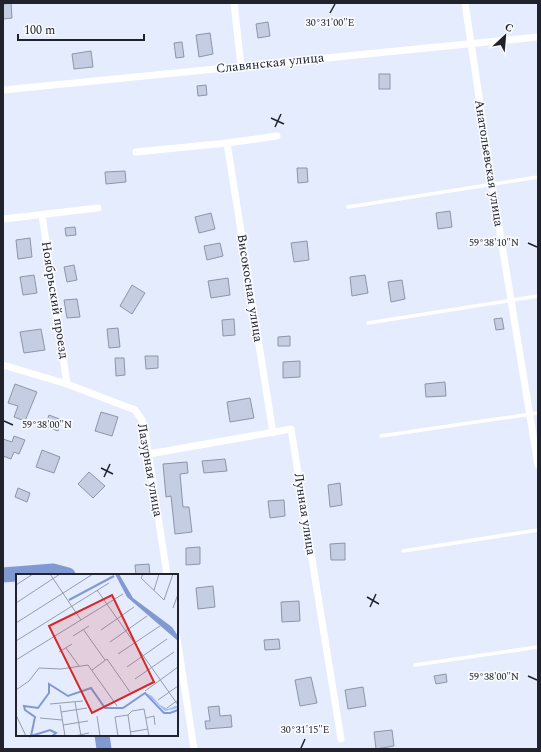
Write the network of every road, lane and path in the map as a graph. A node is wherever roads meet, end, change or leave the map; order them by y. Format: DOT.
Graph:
graph roads {
  1 [pos="234,3"];
  2 [pos="465,3"];
  3 [pos="538,37"];
  4 [pos="470,44"];
  5 [pos="242,66"];
  6 [pos="3,90"];
  7 [pos="277,136"];
  8 [pos="227,143"];
  9 [pos="136,152"];
  10 [pos="538,177"];
  11 [pos="492,184"];
  12 [pos="348,207"];
  13 [pos="98,208"];
  14 [pos="42,215"];
  15 [pos="3,219"];
  16 [pos="538,296"];
  17 [pos="511,301"];
  18 [pos="368,322"];
  19 [pos="3,365"];
  20 [pos="67,384"];
  21 [pos="538,413"];
  22 [pos="530,414"];
  23 [pos="272,432"];
  24 [pos="381,436"];
  25 [pos="150,454"];
  26 [pos="538,465"];
  27 [pos="538,530"];
  28 [pos="403,551"];
  29 [pos="167,574"];
  30 [pos="178,645"];
  31 [pos="538,647"];
  32 [pos="415,665"];
  33 [pos="341,740"];
  34 [pos="194,749"];
  1 -- 5 [label="street"];
  2 -- 4 [label="street, Анатольевская улица"];
  3 -- 4 [label="street, Славянская улица"];
  4 -- 5 [label="street, Славянская улица"];
  4 -- 11 [label="street, Анатольевская улица"];
  5 -- 6 [label="street, Славянская улица"];
  7 -- 8 [label="street"];
  8 -- 9 [label="street"];
  8 -- 23 [label="street, Високосная улица"];
  10 -- 11 [label="lane"];
  11 -- 12 [label="lane"];
  11 -- 17 [label="street, Анатольевская улица"];
  13 -- 14 [label="street"];
  14 -- 15 [label="street"];
  14 -- 20 [label="street, Ноябрьский проезд"];
  16 -- 17 [label="lane"];
  17 -- 18 [label="lane"];
  17 -- 22 [label="street, Анатольевская улица"];
  19 -- 20 [label="street, Лазурная улица"];
  20 -- 25 [label="street, Лазурная улица"];
  21 -- 22 [label="lane"];
  22 -- 24 [label="lane"];
  22 -- 26 [label="street, Анатольевская улица"];
  23 -- 25 [label="street, Лунная улица"];
  23 -- 33 [label="street, Лунная улица"];
  25 -- 29 [label="street, Лазурная улица"];
  27 -- 28 [label="lane"];
  30 -- 34 [label="street"];
  31 -- 32 [label="lane"];
}
